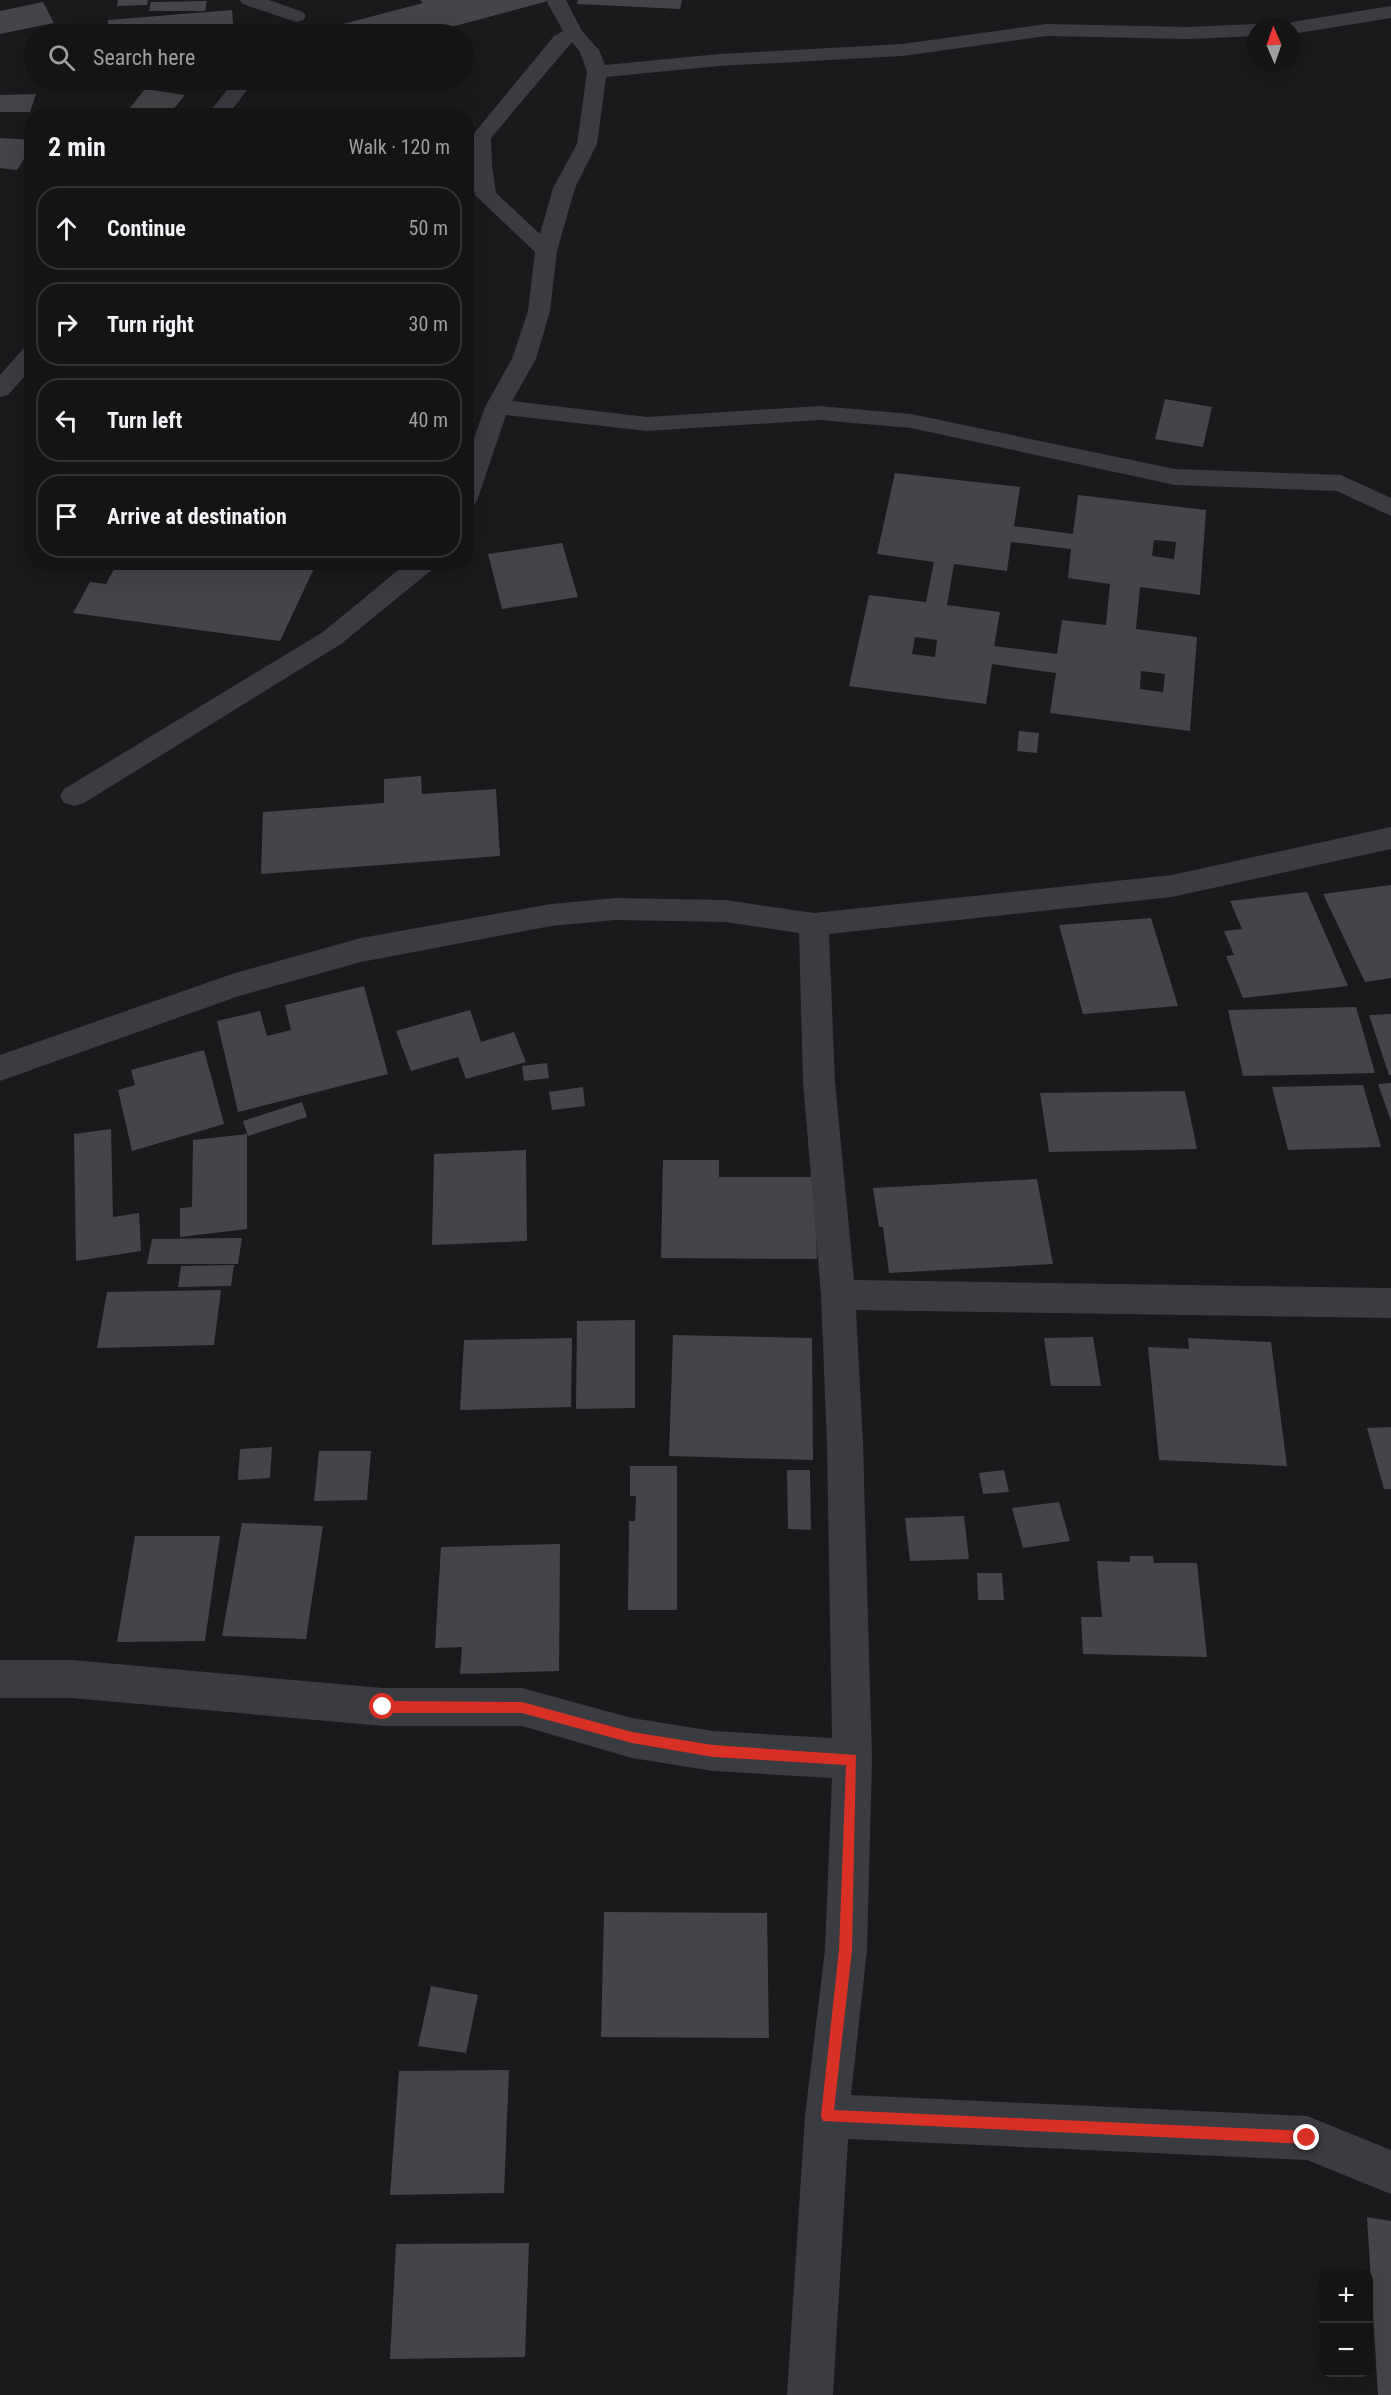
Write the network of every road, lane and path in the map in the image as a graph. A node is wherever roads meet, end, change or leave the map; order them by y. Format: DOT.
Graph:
graph roads {
  1 [pos="250,0"];
  2 [pos="310,0"];
  3 [pos="556,0"];
  4 [pos="1391,12"];
  5 [pos="296,16"];
  6 [pos="289,24"];
  7 [pos="1301,26"];
  8 [pos="1247,30"];
  9 [pos="574,33"];
  10 [pos="597,72"];
  11 [pos="237,90"];
  12 [pos="222,108"];
  13 [pos="546,251"];
  14 [pos="24,362"];
  15 [pos="0,390"];
  16 [pos="497,407"];
  17 [pos="474,475"];
  18 [pos="1391,508"];
  19 [pos="415,570"];
  20 [pos="74,796"];
  21 [pos="1391,838"];
  22 [pos="814,924"];
  23 [pos="0,1068"];
  24 [pos="838,1295"];
  25 [pos="1391,1303"];
  26 [pos="0,1679"];
  27 [pos="852,1759"];
  28 [pos="827,2116"];
  29 [pos="1391,2172"];
  30 [pos="810,2395"];
  1 -- 5 [label="street"];
  2 -- 5 [label="street"];
  3 -- 9 [label="street"];
  4 -- 7 [label="street"];
  5 -- 6 [label="street"];
  8 -- 10 [label="street"];
  9 -- 10 [label="street"];
  9 -- 13 [label="street"];
  10 -- 13 [label="street"];
  11 -- 12 [label="street"];
  13 -- 16 [label="street"];
  14 -- 15 [label="street"];
  16 -- 17 [label="street"];
  16 -- 18 [label="street"];
  19 -- 20 [label="street"];
  21 -- 22 [label="street"];
  22 -- 23 [label="street"];
  22 -- 24 [label="street"];
  24 -- 25 [label="street"];
  24 -- 27 [label="street"];
  26 -- 27 [label="street"];
  27 -- 28 [label="street"];
  28 -- 29 [label="street"];
  28 -- 30 [label="street"];
}
